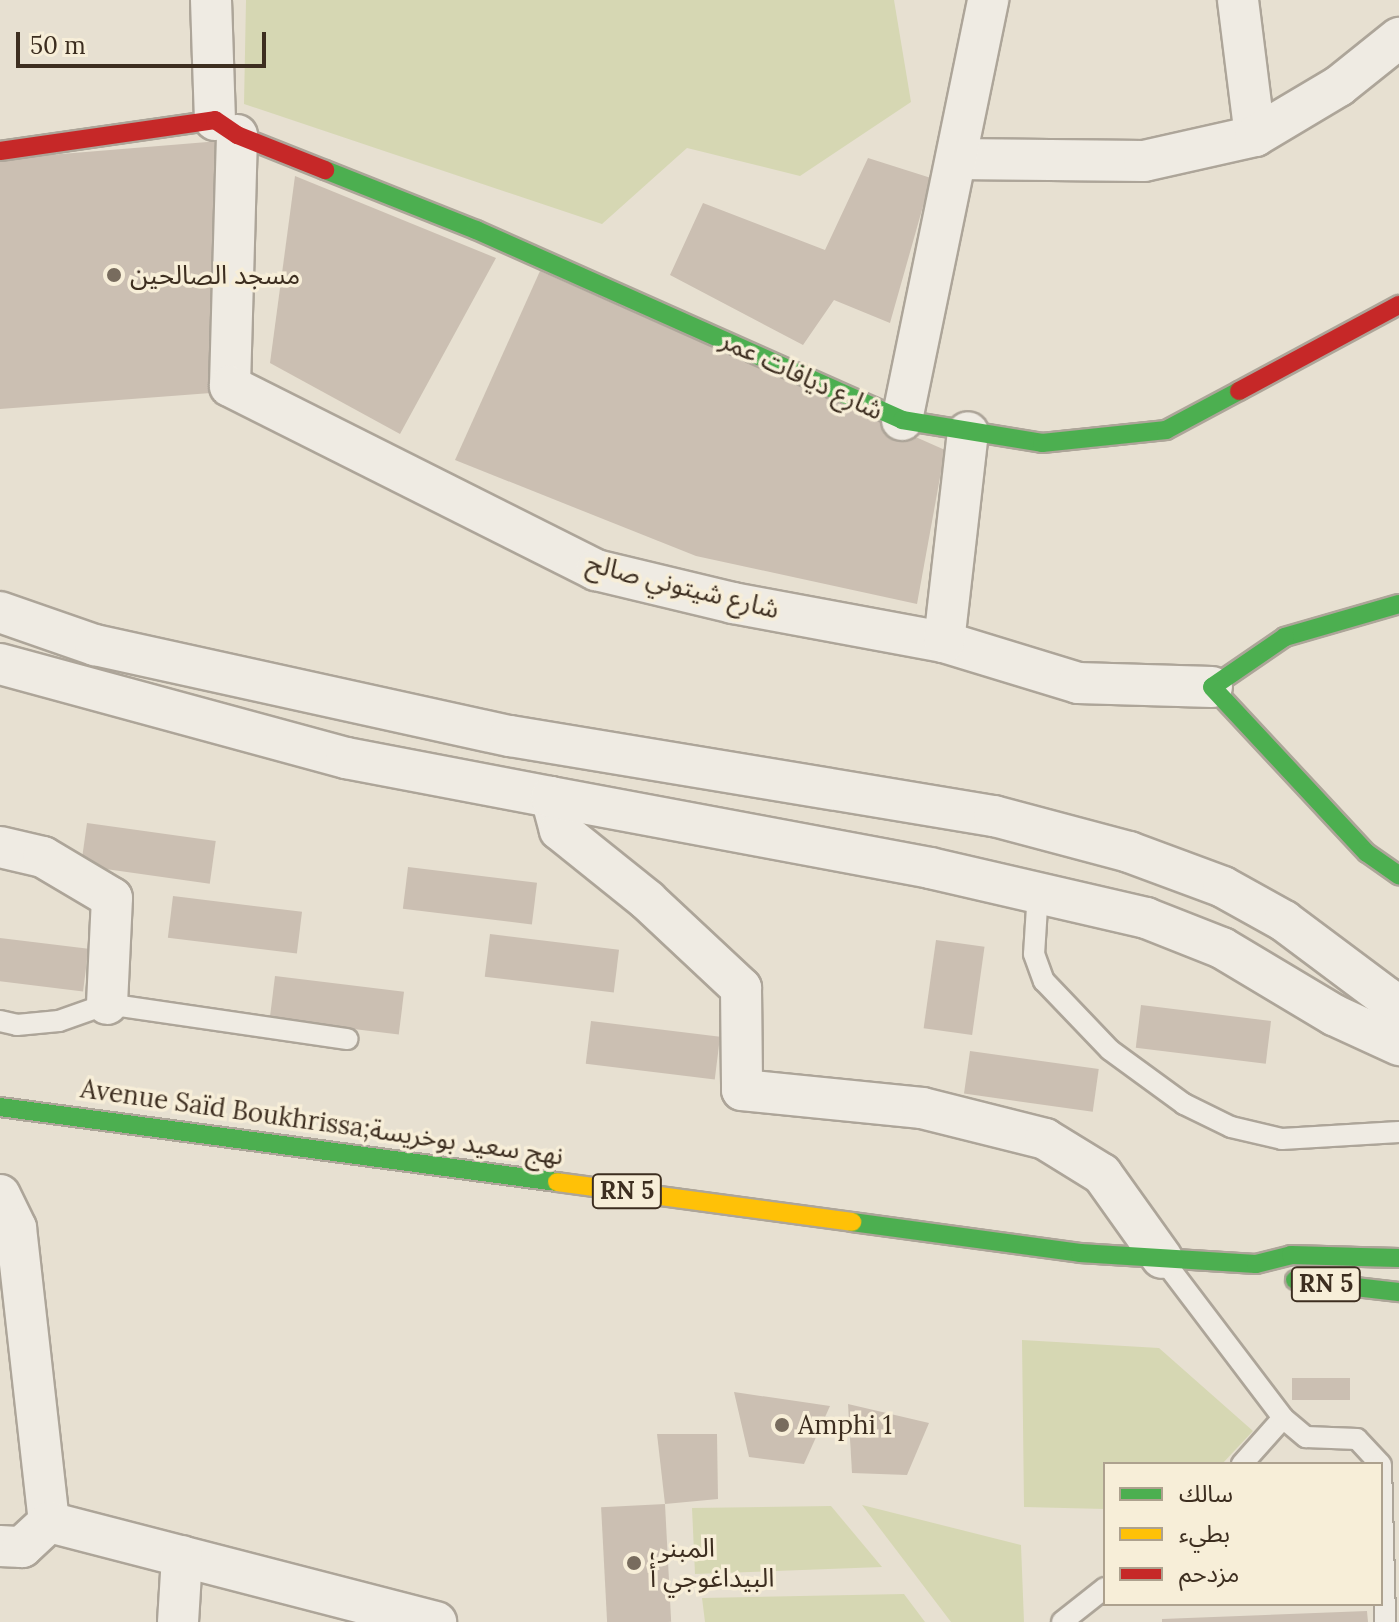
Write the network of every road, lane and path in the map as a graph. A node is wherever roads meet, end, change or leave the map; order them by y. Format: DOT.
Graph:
graph roads {
  1 [pos="211,0"];
  2 [pos="988,0"];
  3 [pos="1238,0"];
  4 [pos="1399,38"];
  5 [pos="226,128"];
  6 [pos="1255,136"];
  7 [pos="0,151"];
  8 [pos="956,159"];
  9 [pos="1399,305"];
  10 [pos="902,420"];
  11 [pos="968,432"];
  12 [pos="1399,604"];
  13 [pos="0,612"];
  14 [pos="944,642"];
  15 [pos="0,664"];
  16 [pos="1212,687"];
  17 [pos="551,797"];
  18 [pos="0,847"];
  19 [pos="1399,875"];
  20 [pos="1223,887"];
  21 [pos="1038,891"];
  22 [pos="1190,933"];
  23 [pos="107,1004"];
  24 [pos="1399,1017"];
  25 [pos="0,1021"];
  26 [pos="347,1039"];
  27 [pos="1399,1045"];
  28 [pos="0,1107"];
  29 [pos="1399,1132"];
  30 [pos="0,1195"];
  31 [pos="1162,1258"];
  32 [pos="1399,1258"];
  33 [pos="1256,1264"];
  34 [pos="1399,1292"];
  35 [pos="1283,1418"];
  36 [pos="1244,1462"];
  37 [pos="1379,1462"];
  38 [pos="49,1522"];
  39 [pos="1383,1543"];
  40 [pos="0,1546"];
  41 [pos="182,1556"];
  42 [pos="1103,1590"];
  43 [pos="178,1622"];
  44 [pos="436,1622"];
  45 [pos="1062,1622"];
  46 [pos="1385,1622"];
  1 -- 5 [label="street"];
  2 -- 8 [label="street"];
  3 -- 6 [label="street"];
  4 -- 6 [label="street"];
  5 -- 7 [label="street, شارع ديافات عمر"];
  5 -- 10 [label="street, شارع ديافات عمر"];
  5 -- 14 [label="street, شارع شيتوني صالح"];
  6 -- 8 [label="street"];
  8 -- 10 [label="street"];
  9 -- 11 [label="street, شارع ديافات عمر"];
  10 -- 11 [label="street, شارع ديافات عمر"];
  11 -- 14 [label="street"];
  12 -- 16 [label="street"];
  13 -- 20 [label="street"];
  14 -- 16 [label="street, شارع شيتوني صالح"];
  15 -- 17 [label="street"];
  16 -- 19 [label="street"];
  17 -- 21 [label="street"];
  17 -- 31 [label="street"];
  18 -- 23 [label="street"];
  20 -- 22 [label="street"];
  20 -- 24 [label="street"];
  21 -- 22 [label="street"];
  21 -- 29 [label="lane"];
  22 -- 27 [label="street"];
  23 -- 25 [label="lane"];
  23 -- 26 [label="lane"];
  28 -- 31 [label="street, Avenue Saïd Boukhrissa;نهج سعيد بوخريسة / RN 5"];
  30 -- 38 [label="street"];
  31 -- 33 [label="street, Avenue Saïd Boukhrissa;نهج سعيد بوخريسة / RN 5"];
  31 -- 35 [label="lane"];
  32 -- 33 [label="street, Avenue Saïd Boukhrissa;نهج سعيد بوخريسة / RN 5"];
  33 -- 34 [label="street, Avenue Saïd Boukhrissa;نهج سعيد بوخريسة / RN 5"];
  35 -- 36 [label="lane"];
  35 -- 37 [label="lane"];
  38 -- 40 [label="street"];
  38 -- 41 [label="street"];
  39 -- 46 [label="lane"];
  41 -- 43 [label="street"];
  41 -- 44 [label="street"];
  42 -- 45 [label="lane"];
}
